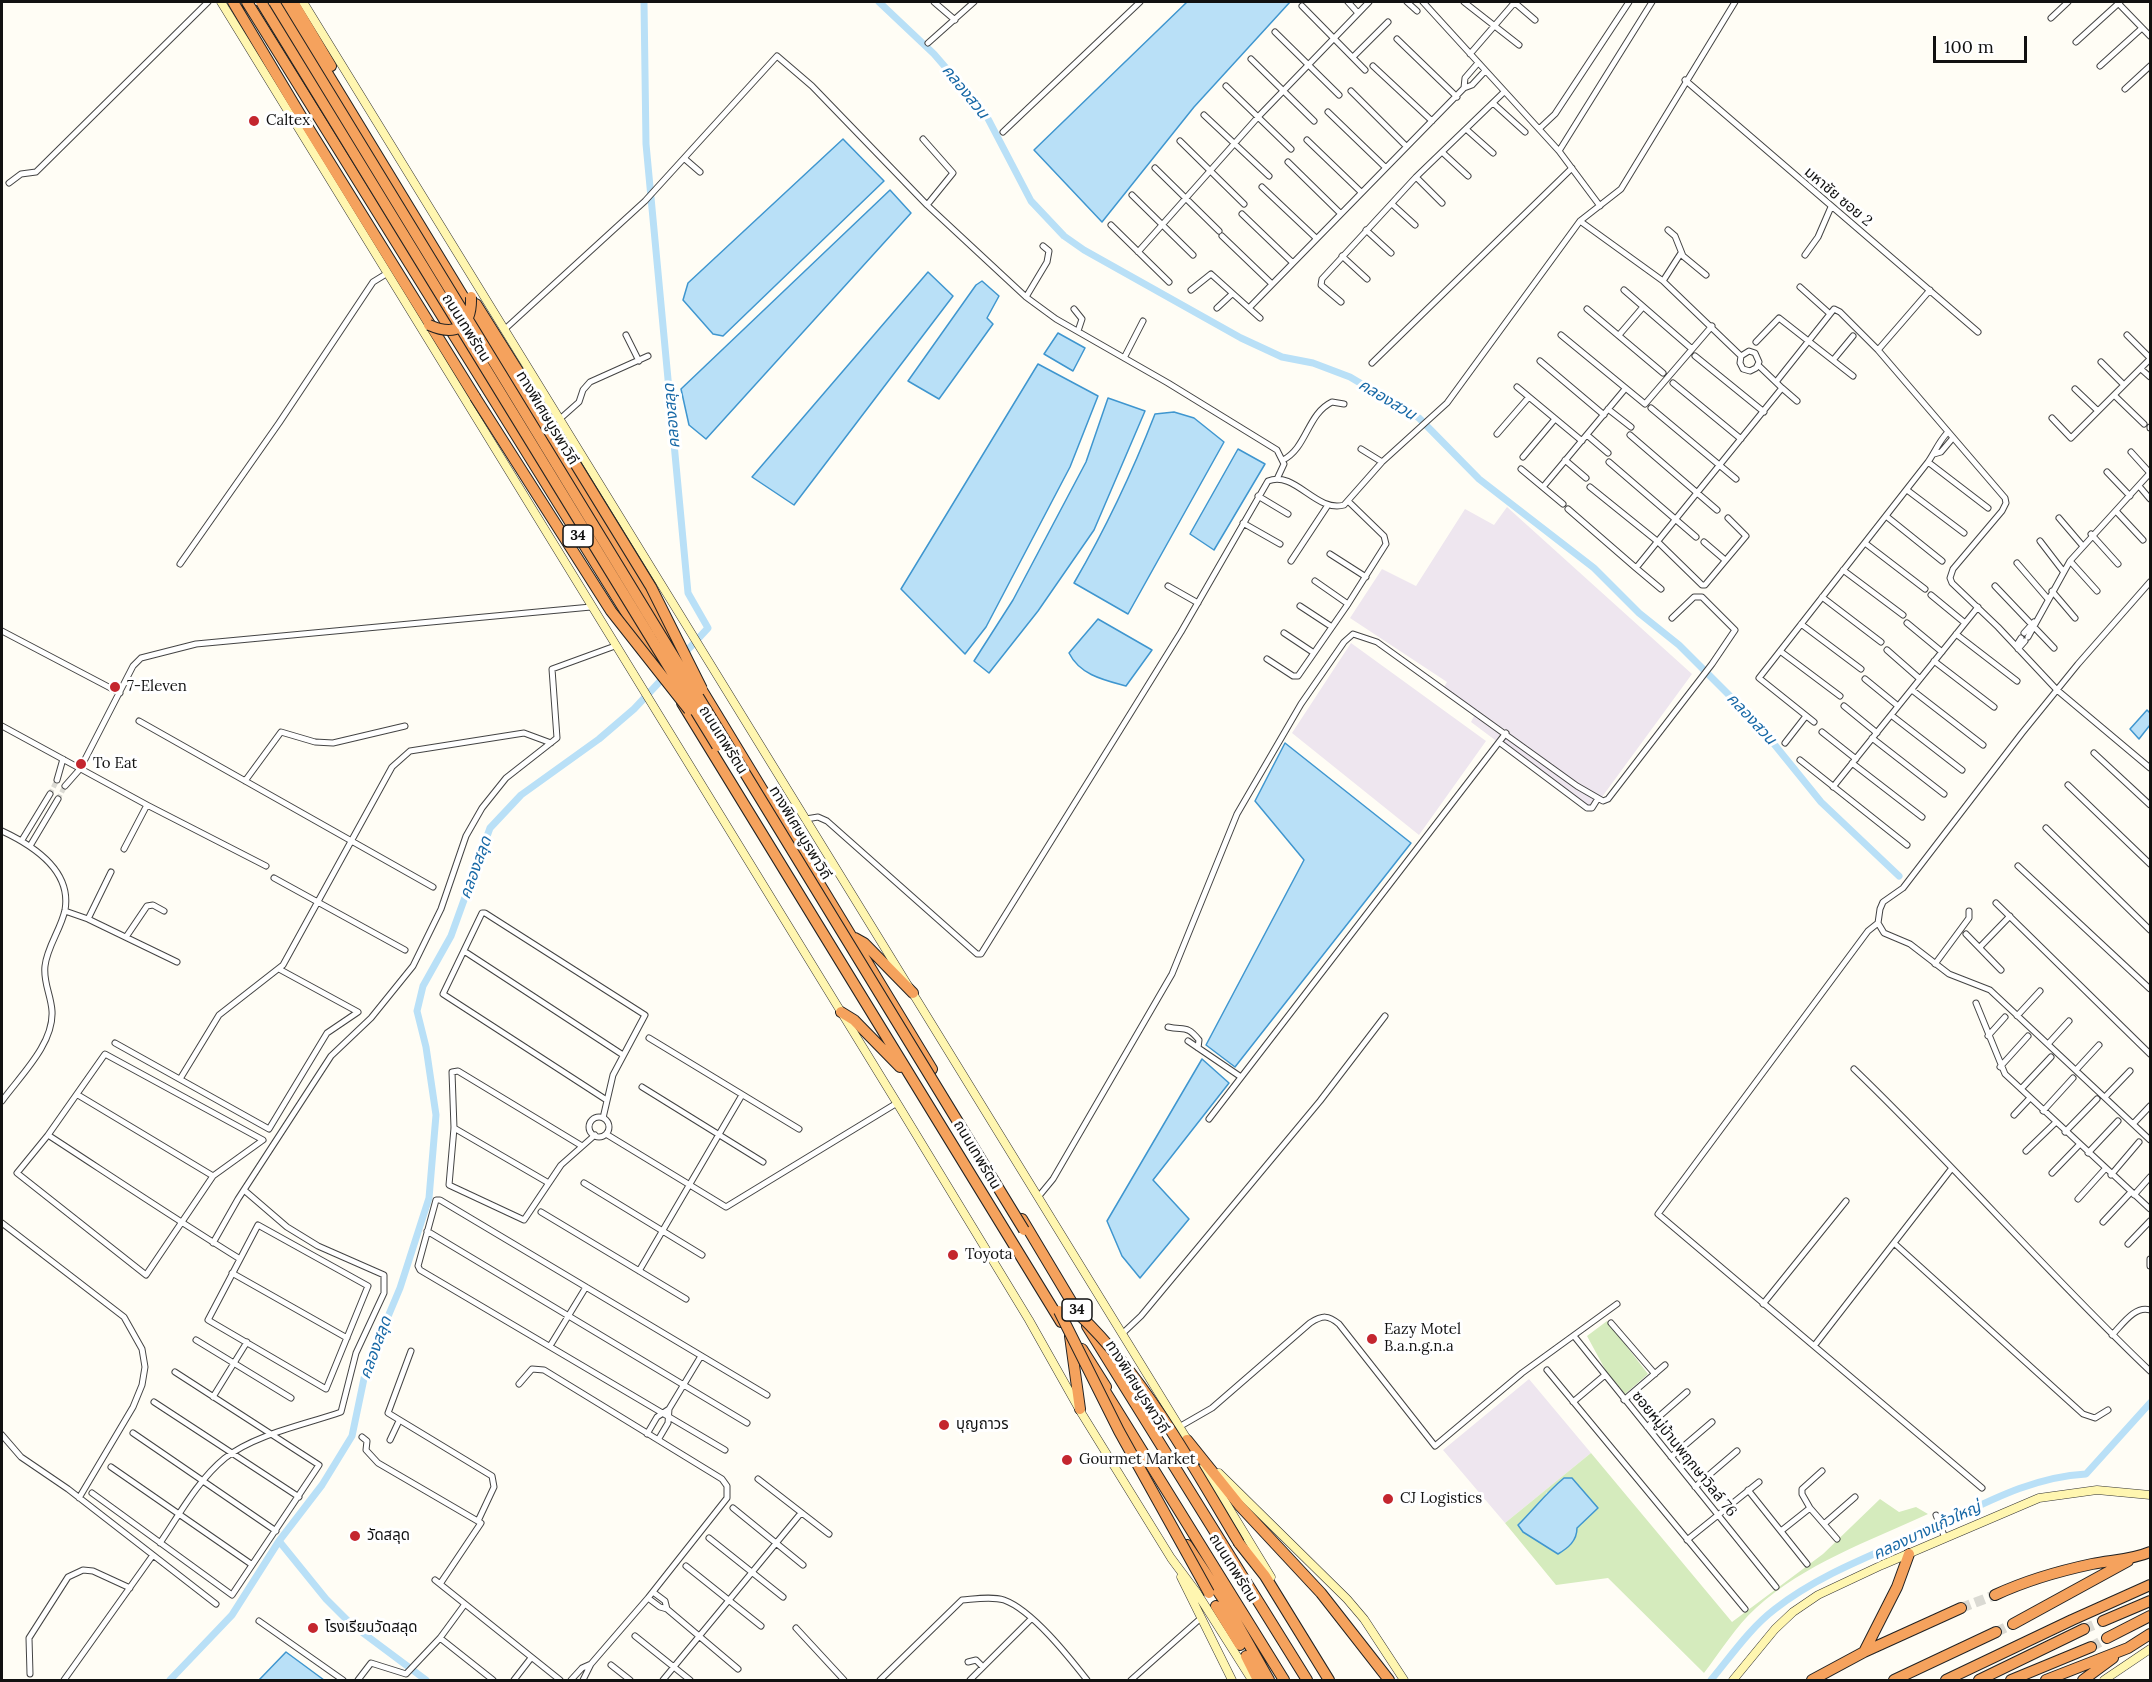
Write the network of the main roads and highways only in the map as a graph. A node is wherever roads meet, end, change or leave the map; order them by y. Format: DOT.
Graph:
graph roads {
  1 [pos="221,2"];
  2 [pos="233,2"];
  3 [pos="247,2"];
  4 [pos="261,2"];
  5 [pos="274,2"];
  6 [pos="284,2"];
  7 [pos="293,2"];
  8 [pos="303,2"];
  9 [pos="471,297"];
  10 [pos="429,325"];
  11 [pos="722,743"];
  12 [pos="852,936"];
  13 [pos="913,993"];
  14 [pos="841,1012"];
  15 [pos="908,1072"];
  16 [pos="1064,1308"];
  17 [pos="1070,1336"];
  18 [pos="1080,1409"];
  19 [pos="1187,1440"];
  20 [pos="2151,1495"];
  21 [pos="1173,1530"];
  22 [pos="1239,1543"];
  23 [pos="2151,1552"];
  24 [pos="1909,1554"];
  25 [pos="1171,1558"];
  26 [pos="2134,1558"];
  27 [pos="2151,1586"];
  28 [pos="1209,1593"];
  29 [pos="1995,1595"];
  30 [pos="2151,1600"];
  31 [pos="1216,1606"];
  32 [pos="1961,1608"];
  33 [pos="2151,1616"];
  34 [pos="2103,1621"];
  35 [pos="2013,1624"];
  36 [pos="2084,1629"];
  37 [pos="1996,1632"];
  38 [pos="2151,1634"];
  39 [pos="2107,1638"];
  40 [pos="1240,1645"];
  41 [pos="2091,1647"];
  42 [pos="2128,1648"];
  43 [pos="2151,1649"];
  44 [pos="1864,1652"];
  45 [pos="1246,1656"];
  46 [pos="1274,1664"];
  47 [pos="1231,1680"];
  48 [pos="1252,1680"];
  49 [pos="1258,1680"];
  50 [pos="1270,1680"];
  51 [pos="1285,1680"];
  52 [pos="1300,1680"];
  53 [pos="1306,1680"];
  54 [pos="1322,1680"];
  55 [pos="1329,1680"];
  56 [pos="1335,1680"];
  57 [pos="1389,1680"];
  58 [pos="1404,1680"];
  59 [pos="1733,1680"];
  60 [pos="1812,1680"];
  61 [pos="1894,1680"];
  62 [pos="1946,1680"];
  63 [pos="1979,1680"];
  64 [pos="2012,1680"];
  65 [pos="2046,1680"];
  66 [pos="2083,1680"];
  67 [pos="2104,1680"];
  1 -- 14 [label="main road, 34"];
  2 -- 10 [label="highway"];
  3 -- 15 [label="highway, ถนนเทพรัตน / 34"];
  4 -- 11 [label="highway, ทางพิเศษบูรพาวิถี, bridge"];
  5 -- 11 [label="highway, ทางพิเศษบูรพาวิถี, bridge"];
  6 -- 12 [label="highway, ถนนเทพรัตน / 34"];
  7 -- 9 [label="highway"];
  8 -- 13 [label="main road, ถนนเทพรัตน / 34"];
  9 -- 10 [label="highway, bridge"];
  9 -- 11 [label="highway, bridge"];
  10 -- 11 [label="highway, bridge"];
  11 -- 16 [label="highway, ทางพิเศษบูรพาวิถี, bridge"];
  12 -- 13 [label="highway"];
  12 -- 53 [label="highway, ถนนเทพรัตน / 34"];
  13 -- 19 [label="main road, ถนนเทพรัตน / 34"];
  14 -- 15 [label="highway"];
  14 -- 18 [label="main road, 34"];
  15 -- 17 [label="highway, ถนนเทพรัตน / 34"];
  16 -- 21 [label="highway, bridge"];
  16 -- 22 [label="highway, bridge"];
  16 -- 51 [label="highway, ทางพิเศษบูรพาวิถี, bridge"];
  16 -- 52 [label="highway, ทางพิเศษบูรพาวิถี, bridge"];
  17 -- 18 [label="highway"];
  17 -- 46 [label="highway, ถนนเทพรัตน / 34"];
  18 -- 25 [label="main road, 34"];
  19 -- 56 [label="main road, ถนนเทพรัตน / 34"];
  19 -- 57 [label="highway"];
  19 -- 58 [label="main road"];
  20 -- 24 [label="main road"];
  21 -- 28 [label="highway, bridge"];
  21 -- 50 [label="highway, bridge"];
  22 -- 54 [label="highway"];
  22 -- 55 [label="highway"];
  23 -- 26 [label="highway"];
  24 -- 44 [label="highway"];
  24 -- 59 [label="main road"];
  25 -- 47 [label="main road"];
  25 -- 48 [label="main road, 34"];
  26 -- 29 [label="highway"];
  26 -- 35 [label="highway"];
  27 -- 62 [label="highway"];
  30 -- 34 [label="highway"];
  31 -- 40 [label="highway"];
  32 -- 44 [label="highway"];
  33 -- 39 [label="highway"];
  36 -- 63 [label="highway"];
  37 -- 61 [label="highway"];
  38 -- 42 [label="highway"];
  41 -- 64 [label="highway"];
  42 -- 65 [label="highway"];
  42 -- 66 [label="highway"];
  43 -- 67 [label="main road"];
  44 -- 60 [label="highway"];
  45 -- 49 [label="highway"];
  46 -- 50 [label="highway"];
  46 -- 51 [label="highway, ถนนเทพรัตน / 34"];
}
